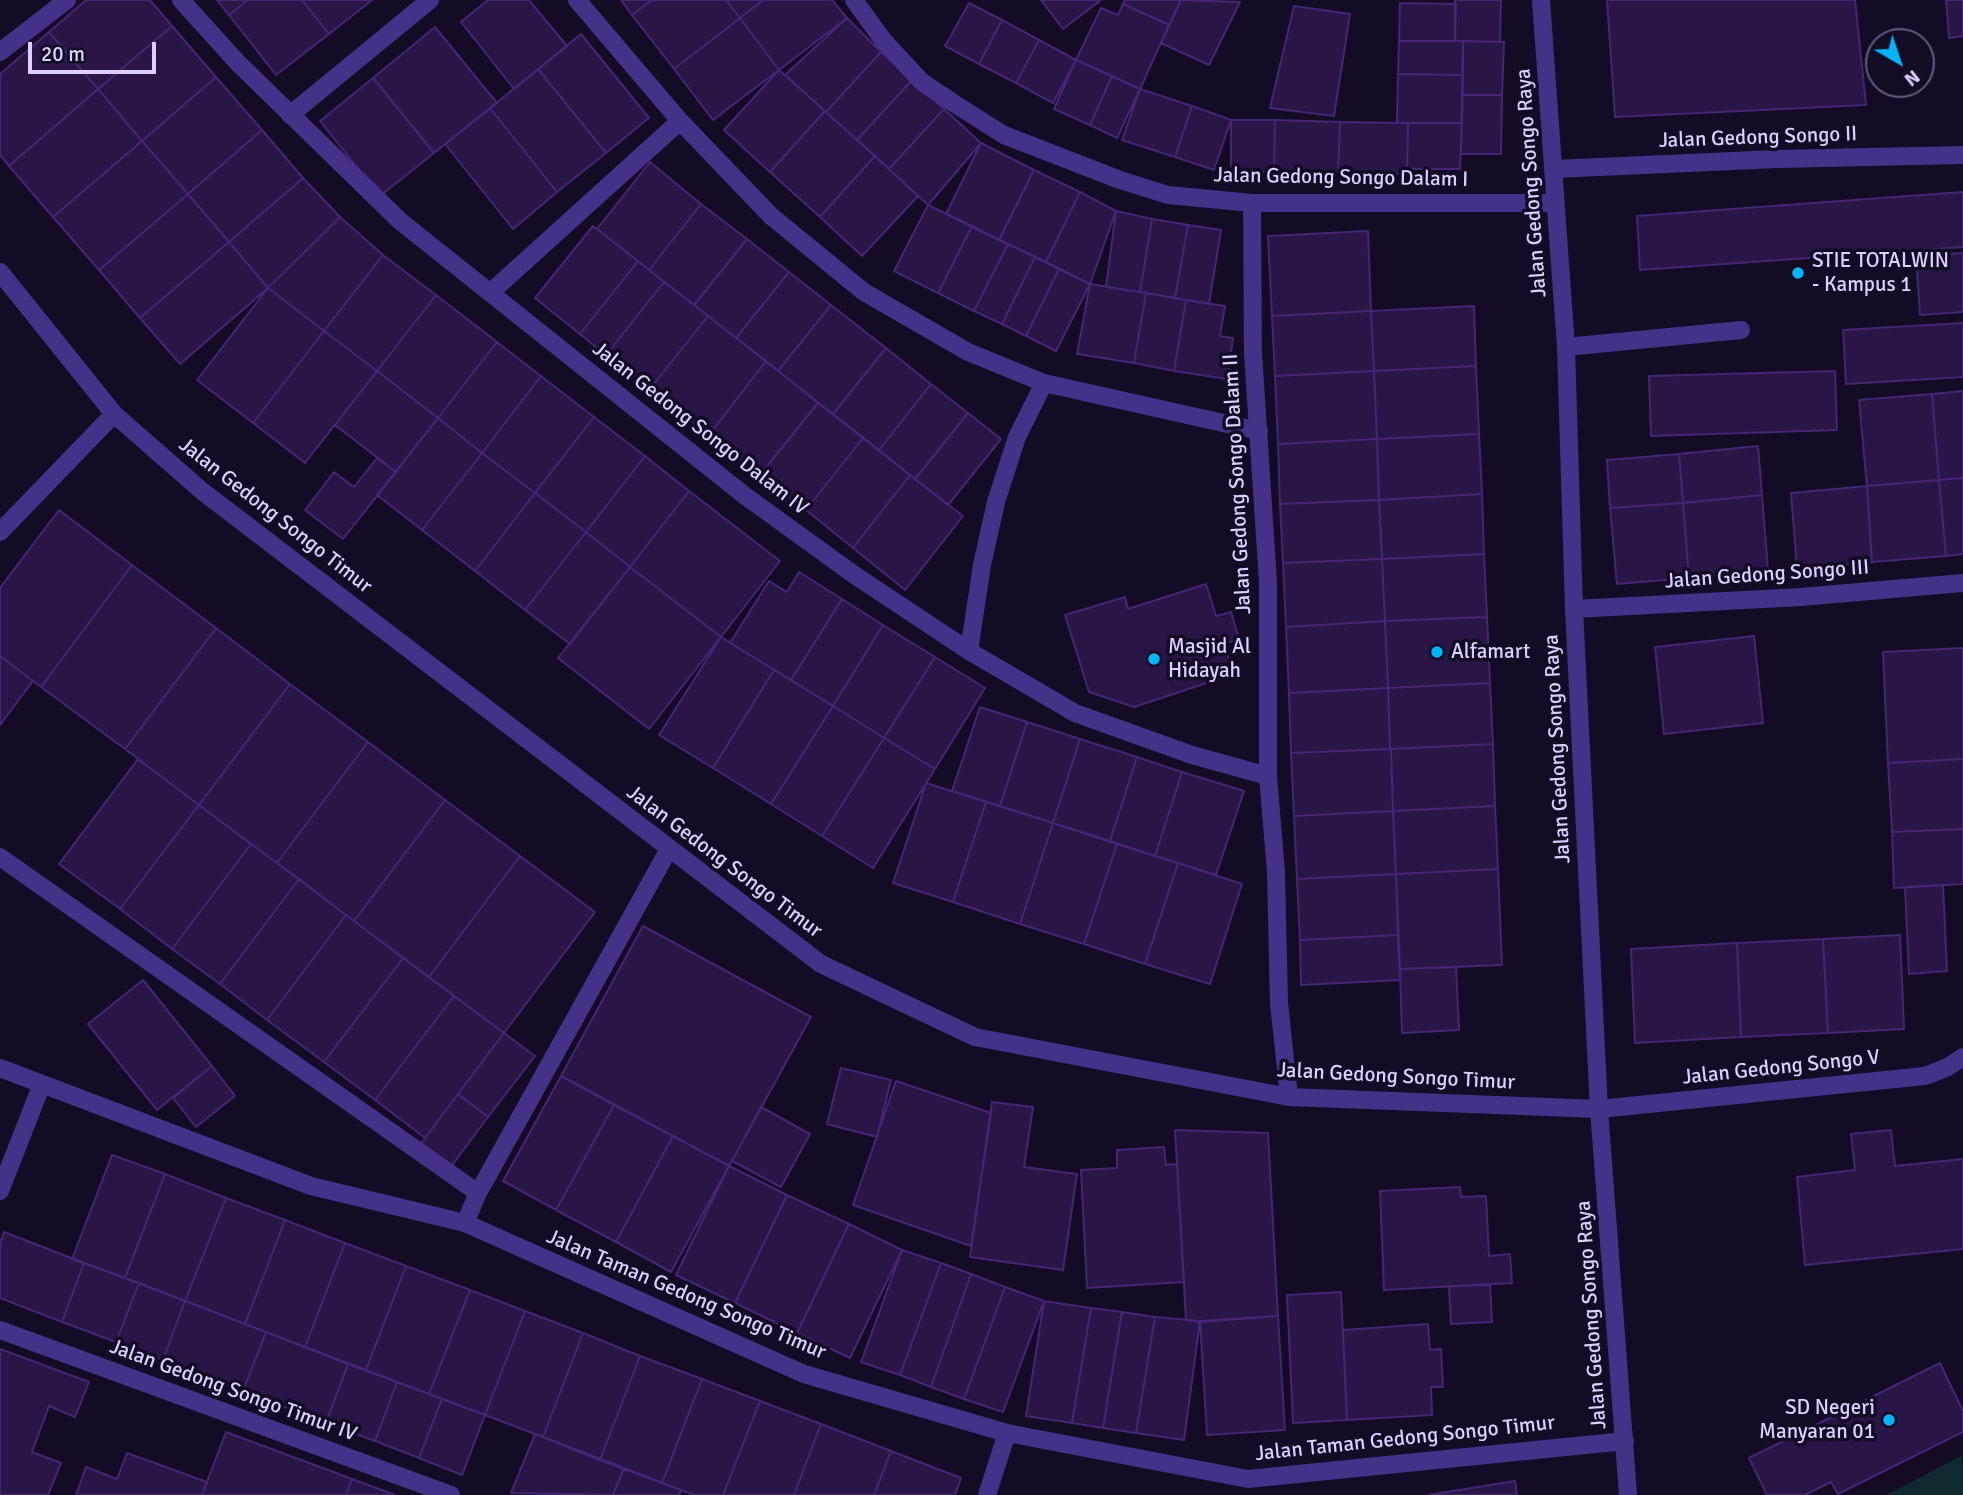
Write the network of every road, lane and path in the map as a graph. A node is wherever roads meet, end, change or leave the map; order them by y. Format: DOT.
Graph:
graph roads {
  1 [pos="67,0"];
  2 [pos="181,0"];
  3 [pos="430,0"];
  4 [pos="577,0"];
  5 [pos="854,0"];
  6 [pos="1541,0"];
  7 [pos="0,52"];
  8 [pos="290,115"];
  9 [pos="680,121"];
  10 [pos="1963,155"];
  11 [pos="1554,169"];
  12 [pos="1252,203"];
  13 [pos="1556,204"];
  14 [pos="0,272"];
  15 [pos="490,293"];
  16 [pos="1741,331"];
  17 [pos="1566,347"];
  18 [pos="1044,383"];
  19 [pos="114,414"];
  20 [pos="1259,431"];
  21 [pos="0,532"];
  22 [pos="1963,583"];
  23 [pos="1574,609"];
  24 [pos="969,651"];
  25 [pos="1268,776"];
  26 [pos="669,849"];
  27 [pos="0,857"];
  28 [pos="1963,1057"];
  29 [pos="0,1068"];
  30 [pos="42,1084"];
  31 [pos="1289,1097"];
  32 [pos="1599,1109"];
  33 [pos="0,1191"];
  34 [pos="478,1193"];
  35 [pos="465,1223"];
  36 [pos="0,1330"];
  37 [pos="1007,1433"];
  38 [pos="1625,1441"];
  39 [pos="451,1495"];
  40 [pos="987,1495"];
  41 [pos="1628,1495"];
  1 -- 7 [label="street"];
  2 -- 8 [label="street, Jalan Gedong Songo Dalam IV"];
  3 -- 8 [label="street"];
  4 -- 9 [label="street"];
  5 -- 12 [label="street, Jalan Gedong Songo Dalam I"];
  6 -- 11 [label="street, Jalan Gedong Songo Raya"];
  8 -- 15 [label="street, Jalan Gedong Songo Dalam IV"];
  9 -- 15 [label="street"];
  9 -- 18 [label="street"];
  10 -- 11 [label="street, Jalan Gedong Songo II"];
  11 -- 13 [label="street, Jalan Gedong Songo Raya"];
  12 -- 13 [label="street, Jalan Gedong Songo Dalam I"];
  12 -- 20 [label="street, Jalan Gedong Songo Dalam II"];
  13 -- 17 [label="street, Jalan Gedong Songo Raya"];
  14 -- 19 [label="street, Jalan Gedong Songo Timur"];
  15 -- 24 [label="street, Jalan Gedong Songo Dalam IV"];
  16 -- 17 [label="street"];
  17 -- 23 [label="street, Jalan Gedong Songo Raya"];
  18 -- 20 [label="street"];
  18 -- 24 [label="street"];
  19 -- 21 [label="street"];
  19 -- 26 [label="street, Jalan Gedong Songo Timur"];
  20 -- 25 [label="street, Jalan Gedong Songo Dalam II"];
  22 -- 23 [label="street, Jalan Gedong Songo III"];
  23 -- 32 [label="street, Jalan Gedong Songo Raya"];
  24 -- 25 [label="street, Jalan Gedong Songo Dalam IV"];
  25 -- 31 [label="street, Jalan Gedong Songo Dalam II"];
  26 -- 31 [label="street, Jalan Gedong Songo Timur"];
  26 -- 34 [label="street"];
  27 -- 34 [label="street"];
  28 -- 32 [label="street, Jalan Gedong Songo V"];
  29 -- 30 [label="street, Jalan Taman Gedong Songo Timur"];
  30 -- 33 [label="street"];
  30 -- 35 [label="street, Jalan Taman Gedong Songo Timur"];
  31 -- 32 [label="street, Jalan Gedong Songo Timur"];
  32 -- 38 [label="street, Jalan Gedong Songo Raya"];
  34 -- 35 [label="street"];
  35 -- 37 [label="street, Jalan Taman Gedong Songo Timur"];
  36 -- 39 [label="street, Jalan Gedong Songo Timur IV"];
  37 -- 38 [label="street, Jalan Taman Gedong Songo Timur"];
  37 -- 40 [label="street"];
  38 -- 41 [label="street, Jalan Gedong Songo Raya"];
}
